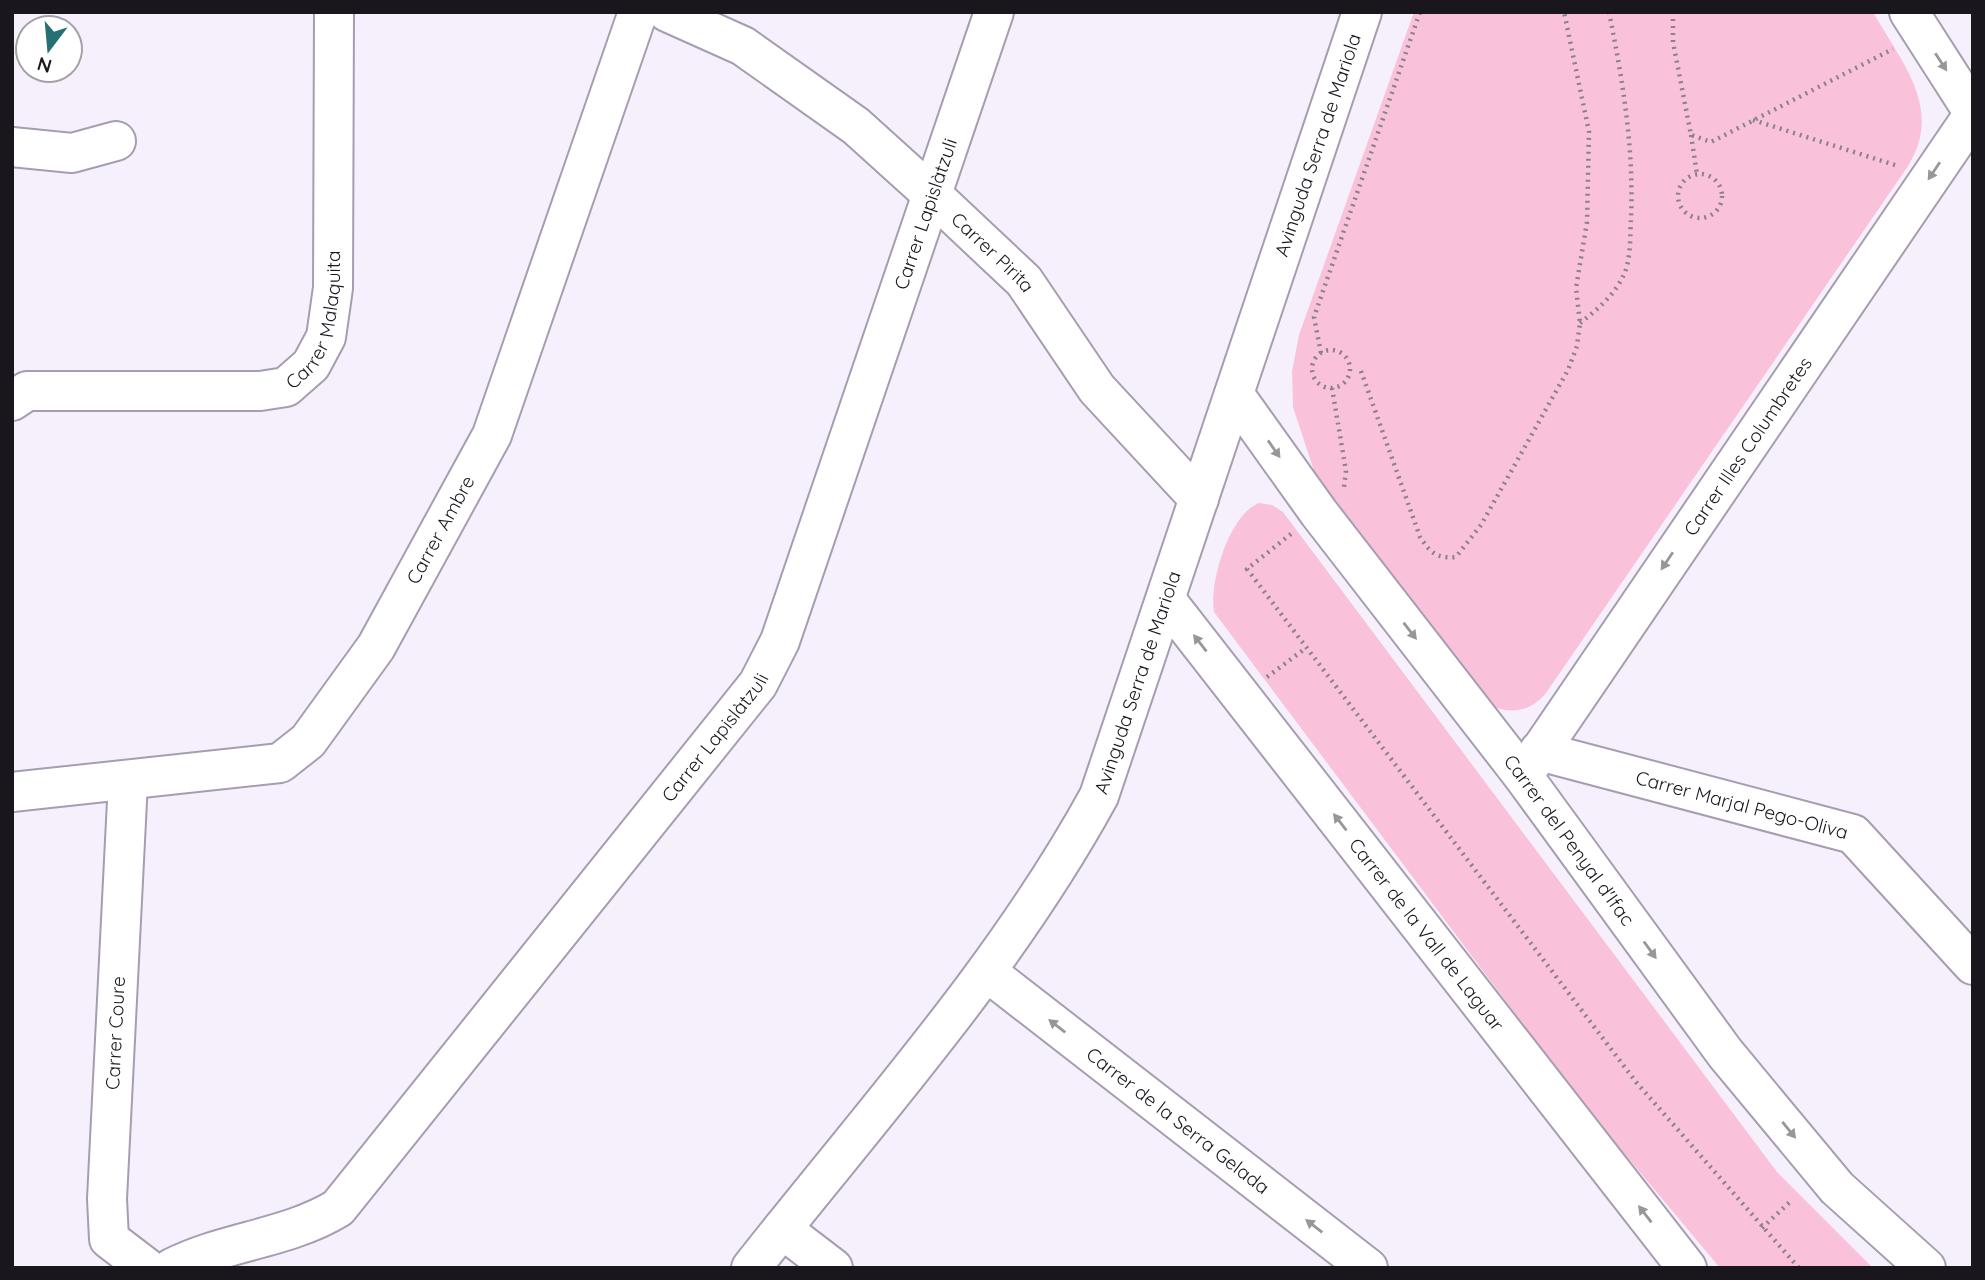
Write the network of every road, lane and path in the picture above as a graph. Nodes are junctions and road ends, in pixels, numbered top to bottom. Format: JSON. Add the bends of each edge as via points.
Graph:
{"nodes":[{"id":1,"x":334,"y":12,"type":"edge"},
{"id":2,"x":638,"y":12,"type":"edge"},
{"id":3,"x":667,"y":12,"type":"edge"},
{"id":4,"x":994,"y":12,"type":"edge"},
{"id":5,"x":1362,"y":12,"type":"edge"},
{"id":6,"x":1420,"y":12,"type":"edge"},
{"id":7,"x":1564,"y":12,"type":"edge"},
{"id":8,"x":1609,"y":12,"type":"edge"},
{"id":9,"x":1673,"y":12,"type":"edge"},
{"id":10,"x":1909,"y":12,"type":"edge"},
{"id":11,"x":1894,"y":48,"type":"dead end"},
{"id":12,"x":1973,"y":114,"type":"edge"},
{"id":13,"x":1752,"y":120,"type":"junction"},
{"id":14,"x":1692,"y":135,"type":"junction"},
{"id":15,"x":117,"y":141,"type":"dead end"},
{"id":16,"x":12,"y":147,"type":"edge"},
{"id":17,"x":1906,"y":169,"type":"dead end"},
{"id":18,"x":1697,"y":174,"type":"junction"},
{"id":19,"x":931,"y":194,"type":"junction"},
{"id":20,"x":1580,"y":323,"type":"junction"},
{"id":21,"x":1321,"y":353,"type":"junction"},
{"id":22,"x":1361,"y":371,"type":"dead end"},
{"id":23,"x":1332,"y":388,"type":"junction"},
{"id":24,"x":1234,"y":394,"type":"junction"},
{"id":25,"x":12,"y":401,"type":"edge"},
{"id":26,"x":1199,"y":499,"type":"junction"},
{"id":27,"x":1319,"y":513,"type":"junction"},
{"id":28,"x":1166,"y":600,"type":"junction"},
{"id":29,"x":1306,"y":648,"type":"junction"},
{"id":30,"x":1264,"y":680,"type":"dead end"},
{"id":31,"x":1531,"y":763,"type":"junction"},
{"id":32,"x":128,"y":781,"type":"junction"},
{"id":33,"x":12,"y":792,"type":"edge"},
{"id":34,"x":1973,"y":965,"type":"edge"},
{"id":35,"x":987,"y":972,"type":"junction"},
{"id":36,"x":1792,"y":1200,"type":"dead end"},
{"id":37,"x":1762,"y":1228,"type":"junction"},
{"id":38,"x":782,"y":1229,"type":"junction"},
{"id":39,"x":146,"y":1268,"type":"edge"},
{"id":40,"x":172,"y":1268,"type":"edge"},
{"id":41,"x":751,"y":1268,"type":"edge"},
{"id":42,"x":833,"y":1268,"type":"edge"},
{"id":43,"x":1368,"y":1268,"type":"edge"},
{"id":44,"x":1687,"y":1268,"type":"edge"},
{"id":45,"x":1799,"y":1268,"type":"edge"},
{"id":46,"x":1926,"y":1268,"type":"edge"}],
"edges":[{"from":1,"to":25,"type":"street","name":"Carrer Malaquita","via":[[333,288],[326,337],[311,365],[286,387],[260,391],[27,391]]},
{"from":2,"to":32,"type":"street","name":"Carrer Ambre","via":[[492,435],[376,648],[308,741],[280,763]]},
{"from":3,"to":19,"type":"street","name":"Carrer Pirita","via":[[743,46],[856,127]]},
{"from":4,"to":19,"type":"street","name":"Carrer Lapislàtzuli"},
{"from":5,"to":24,"type":"street","name":"Avinguda Serra de Mariola"},
{"from":6,"to":21,"type":"path","via":[[1314,317]]},
{"from":7,"to":20,"type":"path","via":[[1589,132],[1587,222],[1576,288]]},
{"from":8,"to":20,"type":"path","via":[[1629,120],[1631,230],[1621,280]]},
{"from":9,"to":14,"type":"path","via":[[1673,42]]},
{"from":10,"to":12,"type":"street","one_way":true},
{"from":11,"to":13,"type":"path"},
{"from":12,"to":31,"type":"street","name":"Carrer Illes Columbretes","one_way":true},
{"from":13,"to":14,"type":"path","via":[[1711,142]]},
{"from":13,"to":17,"type":"path"},
{"from":14,"to":18,"type":"path"},
{"from":15,"to":16,"type":"street","via":[[72,153]]},
{"from":18,"to":18,"type":"path","via":[[1711,176],[1722,193],[1719,208],[1707,217],[1685,212],[1678,199],[1680,185]]},
{"from":19,"to":26,"type":"street","name":"Carrer Pirita","via":[[1024,281],[1097,389]]},
{"from":19,"to":40,"type":"street","name":"Carrer Lapislàtzuli","via":[[780,641],[758,684],[338,1208],[312,1223]]},
{"from":20,"to":22,"type":"path","via":[[1568,370],[1481,525],[1456,557],[1431,553],[1420,537]]},
{"from":21,"to":23,"type":"path","via":[[1313,362],[1312,374],[1320,385]]},
{"from":21,"to":23,"type":"path","via":[[1339,352],[1350,366],[1348,378]]},
{"from":23,"to":27,"type":"path","via":[[1345,484],[1337,500]]},
{"from":24,"to":26,"type":"street","name":"Avinguda Serra de Mariola"},
{"from":24,"to":27,"type":"street","name":"Carrer del Penyal d'Ifac","one_way":true},
{"from":26,"to":28,"type":"street","name":"Avinguda Serra de Mariola"},
{"from":27,"to":29,"type":"path","via":[[1247,569]]},
{"from":27,"to":31,"type":"street","name":"Carrer del Penyal d'Ifac","one_way":true},
{"from":28,"to":35,"type":"street","name":"Avinguda Serra de Mariola","via":[[1099,796],[1063,863]]},
{"from":44,"to":28,"type":"street","name":"Carrer de la Vall de Laguar","one_way":true},
{"from":29,"to":30,"type":"path"},
{"from":29,"to":37,"type":"path","via":[[1628,1072]]},
{"from":31,"to":34,"type":"street","name":"Carrer Marjal Pego-Oliva","via":[[1853,834]]},
{"from":31,"to":46,"type":"street","name":"Carrer del Penyal d'Ifac","one_way":true,"via":[[1725,1053],[1837,1188]]},
{"from":32,"to":33,"type":"street","name":"Carrer Ambre"},
{"from":32,"to":39,"type":"street","name":"Carrer Coure","via":[[107,1199],[109,1239]]},
{"from":35,"to":38,"type":"street","name":"Avinguda Serra de Mariola"},
{"from":43,"to":35,"type":"street","name":"Carrer de la Serra Gelada","one_way":true},
{"from":36,"to":37,"type":"path"},
{"from":37,"to":45,"type":"path"},
{"from":38,"to":41,"type":"street","name":"Avinguda Serra de Mariola"},
{"from":38,"to":42,"type":"street"}]}
